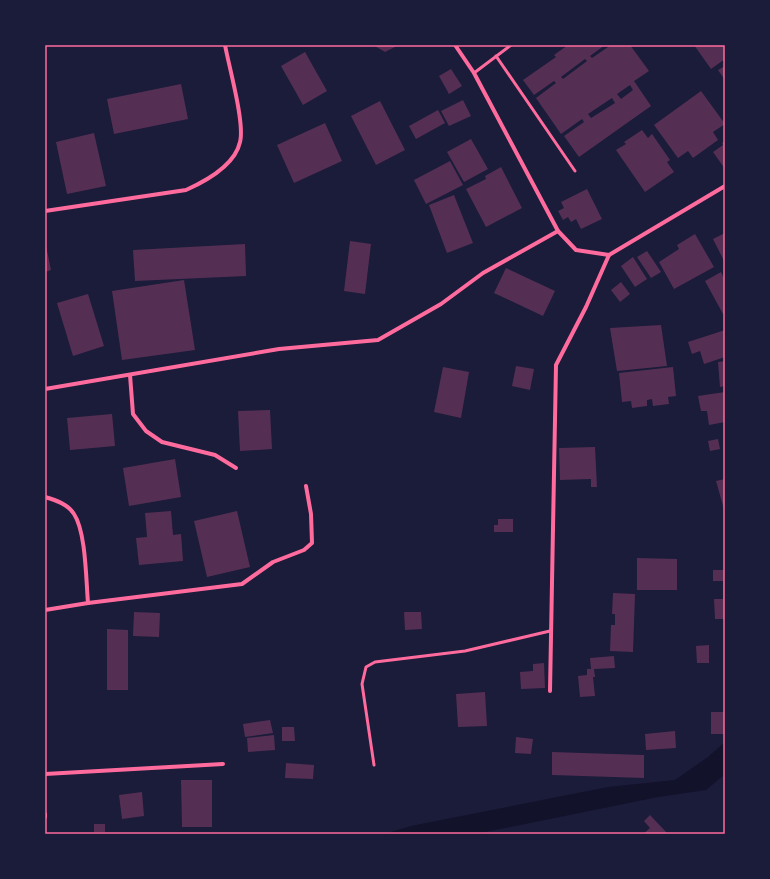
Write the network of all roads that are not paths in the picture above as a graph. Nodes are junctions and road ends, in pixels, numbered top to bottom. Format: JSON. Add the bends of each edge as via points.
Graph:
{"nodes":[{"id":1,"x":225,"y":45,"type":"edge"},
{"id":2,"x":455,"y":45,"type":"edge"},
{"id":3,"x":511,"y":45,"type":"edge"},
{"id":4,"x":496,"y":56,"type":"junction"},
{"id":5,"x":474,"y":73,"type":"junction"},
{"id":6,"x":575,"y":170,"type":"dead end"},
{"id":7,"x":725,"y":186,"type":"edge"},
{"id":8,"x":45,"y":211,"type":"edge"},
{"id":9,"x":558,"y":231,"type":"junction"},
{"id":10,"x":609,"y":255,"type":"junction"},
{"id":11,"x":130,"y":375,"type":"junction"},
{"id":12,"x":45,"y":389,"type":"edge"},
{"id":13,"x":236,"y":468,"type":"dead end"},
{"id":14,"x":306,"y":486,"type":"dead end"},
{"id":15,"x":45,"y":497,"type":"edge"},
{"id":16,"x":88,"y":603,"type":"junction"},
{"id":17,"x":45,"y":610,"type":"edge"},
{"id":18,"x":550,"y":630,"type":"junction"},
{"id":19,"x":550,"y":691,"type":"dead end"},
{"id":20,"x":223,"y":764,"type":"dead end"},
{"id":21,"x":374,"y":764,"type":"dead end"},
{"id":22,"x":45,"y":774,"type":"edge"}],
"edges":[{"from":1,"to":8,"type":"street","via":[[242,128],[240,143],[231,160],[206,181],[186,190]]},
{"from":2,"to":5,"type":"street"},
{"from":3,"to":4,"type":"lane"},
{"from":4,"to":5,"type":"lane"},
{"from":4,"to":6,"type":"lane"},
{"from":5,"to":9,"type":"street"},
{"from":7,"to":10,"type":"street"},
{"from":9,"to":10,"type":"street","via":[[576,250]]},
{"from":9,"to":11,"type":"street","via":[[483,273],[441,304],[378,340],[279,349]]},
{"from":10,"to":18,"type":"street","via":[[556,365]]},
{"from":11,"to":12,"type":"street"},
{"from":11,"to":13,"type":"street","via":[[133,414],[146,431],[162,442],[215,455]]},
{"from":14,"to":16,"type":"street","via":[[311,514],[312,543],[304,550],[273,562],[242,584]]},
{"from":15,"to":16,"type":"street","via":[[61,502],[74,513],[81,531]]},
{"from":16,"to":17,"type":"street"},
{"from":18,"to":19,"type":"street"},
{"from":18,"to":21,"type":"lane","via":[[465,651],[375,662],[366,667],[362,684]]},
{"from":20,"to":22,"type":"street"}]}
